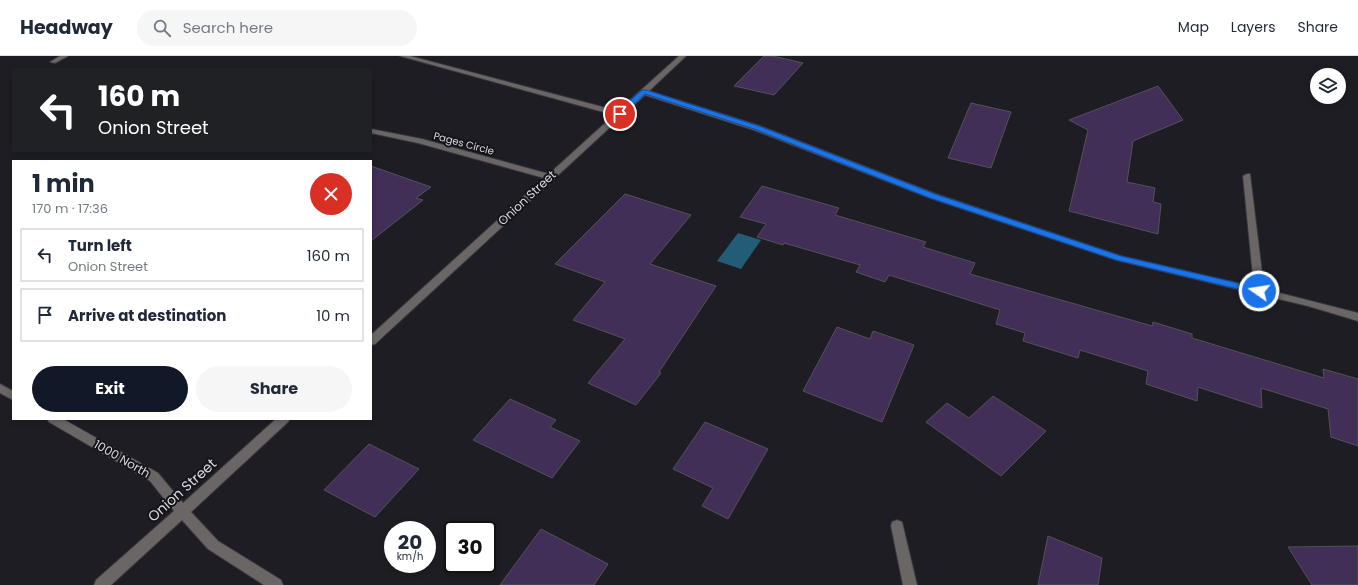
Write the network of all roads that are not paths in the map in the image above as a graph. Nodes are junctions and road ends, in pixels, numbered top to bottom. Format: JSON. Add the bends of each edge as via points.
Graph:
{"nodes":[{"id":1,"x":65,"y":56,"type":"edge"},
{"id":2,"x":403,"y":56,"type":"edge"},
{"id":3,"x":683,"y":56,"type":"edge"},
{"id":4,"x":53,"y":62,"type":"dead end"},
{"id":5,"x":644,"y":92,"type":"junction"},
{"id":6,"x":620,"y":114,"type":"junction"},
{"id":7,"x":372,"y":131,"type":"edge"},
{"id":8,"x":1247,"y":176,"type":"dead end"},
{"id":9,"x":550,"y":177,"type":"junction"},
{"id":10,"x":1259,"y":291,"type":"junction"},
{"id":11,"x":1358,"y":317,"type":"edge"},
{"id":12,"x":372,"y":340,"type":"edge"},
{"id":13,"x":0,"y":388,"type":"edge"},
{"id":14,"x":12,"y":395,"type":"edge"},
{"id":15,"x":55,"y":420,"type":"edge"},
{"id":16,"x":283,"y":420,"type":"edge"},
{"id":17,"x":182,"y":511,"type":"junction"},
{"id":18,"x":897,"y":526,"type":"dead end"},
{"id":19,"x":101,"y":585,"type":"edge"},
{"id":20,"x":276,"y":585,"type":"edge"},
{"id":21,"x":910,"y":585,"type":"edge"}],
"edges":[{"from":1,"to":4,"type":"street"},
{"from":2,"to":6,"type":"street"},
{"from":3,"to":5,"type":"street","name":"Onion Street"},
{"from":5,"to":6,"type":"street","name":"Onion Street"},
{"from":5,"to":10,"type":"street","via":[[757,128],[933,196],[1119,258]]},
{"from":6,"to":9,"type":"street","name":"Onion Street"},
{"from":7,"to":9,"type":"street","name":"Pages Circle","via":[[419,141]]},
{"from":8,"to":10,"type":"street"},
{"from":9,"to":12,"type":"street","name":"Onion Street"},
{"from":10,"to":11,"type":"street"},
{"from":13,"to":14,"type":"street"},
{"from":15,"to":17,"type":"street","name":"1000 North","via":[[154,477]]},
{"from":16,"to":17,"type":"street","name":"Onion Street"},
{"from":17,"to":19,"type":"street","name":"Onion Street"},
{"from":17,"to":20,"type":"street","name":"1000 North","via":[[213,545]]},
{"from":18,"to":21,"type":"street"}]}
